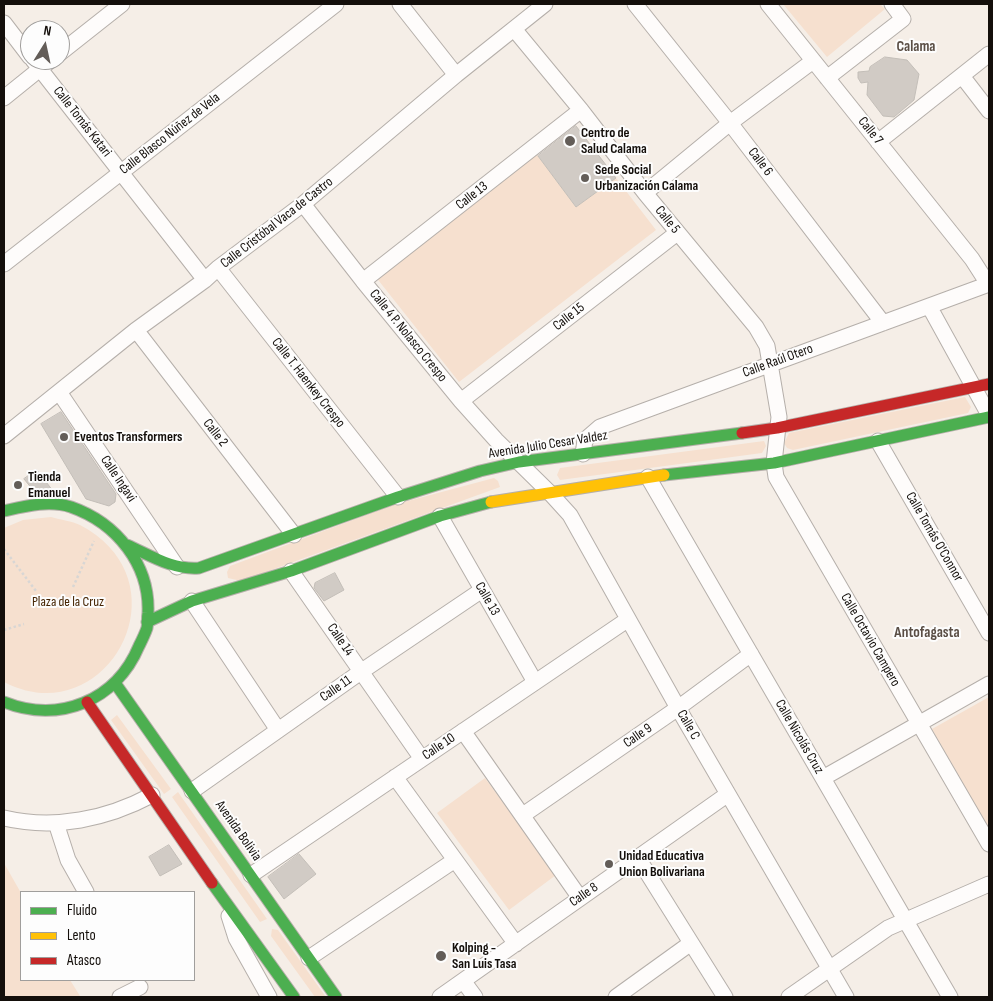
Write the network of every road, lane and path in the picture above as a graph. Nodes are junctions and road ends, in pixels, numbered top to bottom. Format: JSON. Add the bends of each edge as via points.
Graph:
{"nodes":[{"id":1,"x":122,"y":4,"type":"edge"},
{"id":2,"x":336,"y":4,"type":"edge"},
{"id":3,"x":400,"y":4,"type":"edge"},
{"id":4,"x":545,"y":4,"type":"edge"},
{"id":5,"x":635,"y":4,"type":"edge"},
{"id":6,"x":768,"y":4,"type":"edge"},
{"id":7,"x":892,"y":4,"type":"edge"},
{"id":8,"x":4,"y":24,"type":"edge"},
{"id":9,"x":514,"y":29,"type":"junction"},
{"id":10,"x":20,"y":44,"type":"edge"},
{"id":11,"x":70,"y":45,"type":"edge"},
{"id":12,"x":989,"y":54,"type":"edge"},
{"id":13,"x":813,"y":61,"type":"junction"},
{"id":14,"x":34,"y":70,"type":"edge"},
{"id":15,"x":46,"y":70,"type":"edge"},
{"id":16,"x":456,"y":75,"type":"junction"},
{"id":17,"x":962,"y":76,"type":"junction"},
{"id":18,"x":827,"y":78,"type":"junction"},
{"id":19,"x":4,"y":98,"type":"edge"},
{"id":20,"x":581,"y":110,"type":"junction"},
{"id":21,"x":989,"y":111,"type":"edge"},
{"id":22,"x":730,"y":123,"type":"junction"},
{"id":23,"x":878,"y":142,"type":"junction"},
{"id":24,"x":121,"y":172,"type":"junction"},
{"id":25,"x":645,"y":193,"type":"junction"},
{"id":26,"x":303,"y":204,"type":"junction"},
{"id":27,"x":677,"y":233,"type":"junction"},
{"id":28,"x":4,"y":264,"type":"edge"},
{"id":29,"x":218,"y":268,"type":"junction"},
{"id":30,"x":205,"y":280,"type":"junction"},
{"id":31,"x":363,"y":282,"type":"junction"},
{"id":32,"x":989,"y":284,"type":"edge"},
{"id":33,"x":929,"y":306,"type":"junction"},
{"id":34,"x":882,"y":323,"type":"junction"},
{"id":35,"x":136,"y":330,"type":"junction"},
{"id":36,"x":771,"y":364,"type":"junction"},
{"id":37,"x":982,"y":386,"type":"edge"},
{"id":38,"x":59,"y":392,"type":"junction"},
{"id":39,"x":461,"y":401,"type":"junction"},
{"id":40,"x":989,"y":416,"type":"edge"},
{"id":41,"x":777,"y":428,"type":"junction"},
{"id":42,"x":4,"y":436,"type":"edge"},
{"id":43,"x":878,"y":441,"type":"junction"},
{"id":44,"x":583,"y":454,"type":"junction"},
{"id":45,"x":519,"y":462,"type":"junction"},
{"id":46,"x":774,"y":463,"type":"junction"},
{"id":47,"x":648,"y":477,"type":"junction"},
{"id":48,"x":550,"y":493,"type":"junction"},
{"id":49,"x":398,"y":497,"type":"junction"},
{"id":50,"x":4,"y":511,"type":"edge"},
{"id":51,"x":440,"y":516,"type":"junction"},
{"id":52,"x":294,"y":535,"type":"junction"},
{"id":53,"x":94,"y":541,"type":"dead end"},
{"id":54,"x":127,"y":545,"type":"junction"},
{"id":55,"x":4,"y":549,"type":"edge"},
{"id":56,"x":177,"y":567,"type":"junction"},
{"id":57,"x":291,"y":571,"type":"junction"},
{"id":58,"x":73,"y":587,"type":"dead end"},
{"id":59,"x":482,"y":590,"type":"junction"},
{"id":60,"x":36,"y":591,"type":"dead end"},
{"id":61,"x":192,"y":601,"type":"junction"},
{"id":62,"x":627,"y":620,"type":"junction"},
{"id":63,"x":147,"y":622,"type":"junction"},
{"id":64,"x":24,"y":624,"type":"dead end"},
{"id":65,"x":4,"y":630,"type":"edge"},
{"id":66,"x":989,"y":633,"type":"edge"},
{"id":67,"x":751,"y":654,"type":"junction"},
{"id":68,"x":362,"y":671,"type":"junction"},
{"id":69,"x":535,"y":682,"type":"junction"},
{"id":70,"x":115,"y":683,"type":"junction"},
{"id":71,"x":989,"y":684,"type":"edge"},
{"id":72,"x":4,"y":702,"type":"edge"},
{"id":73,"x":87,"y":702,"type":"junction"},
{"id":74,"x":678,"y":708,"type":"junction"},
{"id":75,"x":919,"y":725,"type":"junction"},
{"id":76,"x":278,"y":730,"type":"junction"},
{"id":77,"x":463,"y":731,"type":"junction"},
{"id":78,"x":422,"y":759,"type":"junction"},
{"id":79,"x":395,"y":777,"type":"junction"},
{"id":80,"x":823,"y":778,"type":"junction"},
{"id":81,"x":192,"y":791,"type":"junction"},
{"id":82,"x":728,"y":794,"type":"junction"},
{"id":83,"x":152,"y":795,"type":"junction"},
{"id":84,"x":523,"y":815,"type":"junction"},
{"id":85,"x":4,"y":818,"type":"edge"},
{"id":86,"x":56,"y":823,"type":"junction"},
{"id":87,"x":989,"y":844,"type":"edge"},
{"id":88,"x":638,"y":858,"type":"junction"},
{"id":89,"x":455,"y":860,"type":"junction"},
{"id":90,"x":251,"y":875,"type":"junction"},
{"id":91,"x":989,"y":884,"type":"edge"},
{"id":92,"x":85,"y":891,"type":"edge"},
{"id":93,"x":580,"y":898,"type":"junction"},
{"id":94,"x":230,"y":909,"type":"junction"},
{"id":95,"x":906,"y":921,"type":"junction"},
{"id":96,"x":691,"y":943,"type":"junction"},
{"id":97,"x":516,"y":944,"type":"junction"},
{"id":98,"x":309,"y":958,"type":"junction"},
{"id":99,"x":828,"y":969,"type":"junction"},
{"id":100,"x":464,"y":982,"type":"junction"},
{"id":101,"x":140,"y":988,"type":"edge"},
{"id":102,"x":120,"y":997,"type":"edge"},
{"id":103,"x":269,"y":997,"type":"edge"},
{"id":104,"x":294,"y":997,"type":"edge"},
{"id":105,"x":336,"y":997,"type":"edge"},
{"id":106,"x":440,"y":997,"type":"edge"},
{"id":107,"x":475,"y":997,"type":"edge"},
{"id":108,"x":616,"y":997,"type":"edge"},
{"id":109,"x":725,"y":997,"type":"edge"},
{"id":110,"x":789,"y":997,"type":"edge"},
{"id":111,"x":846,"y":997,"type":"edge"},
{"id":112,"x":950,"y":997,"type":"edge"}],
"edges":[{"from":1,"to":11,"type":"street"},
{"from":2,"to":24,"type":"street","name":"Calle Blasco Núñez de Vela"},
{"from":3,"to":16,"type":"street"},
{"from":4,"to":9,"type":"street","name":"Calle Cristóbal Vaca de Castro"},
{"from":5,"to":22,"type":"street","name":"Calle 6"},
{"from":6,"to":13,"type":"street","name":"Calle 7"},
{"from":7,"to":18,"type":"street","via":[[903,19]]},
{"from":8,"to":10,"type":"street"},
{"from":9,"to":16,"type":"street","name":"Calle Cristóbal Vaca de Castro"},
{"from":9,"to":20,"type":"street","name":"Calle 5"},
{"from":12,"to":17,"type":"street"},
{"from":13,"to":18,"type":"street","name":"Calle 7"},
{"from":13,"to":22,"type":"street"},
{"from":14,"to":19,"type":"street"},
{"from":15,"to":24,"type":"street","name":"Calle Tomás Katari"},
{"from":16,"to":26,"type":"street","name":"Calle Cristóbal Vaca de Castro"},
{"from":17,"to":21,"type":"street"},
{"from":17,"to":23,"type":"street"},
{"from":18,"to":23,"type":"street","name":"Calle 7"},
{"from":20,"to":25,"type":"street","name":"Calle 5"},
{"from":20,"to":31,"type":"street","name":"Calle 13"},
{"from":22,"to":25,"type":"street"},
{"from":22,"to":34,"type":"street","name":"Calle 6"},
{"from":23,"to":32,"type":"street","name":"Calle 7"},
{"from":24,"to":28,"type":"street","name":"Calle Blasco Núñez de Vela"},
{"from":24,"to":30,"type":"street","name":"Calle Tomás Katari"},
{"from":25,"to":27,"type":"street","name":"Calle 5"},
{"from":26,"to":29,"type":"street","name":"Calle Cristóbal Vaca de Castro"},
{"from":26,"to":31,"type":"street","name":"Calle 4 P. Nolasco Crespo"},
{"from":27,"to":36,"type":"street","name":"Calle 5","via":[[756,327],[767,346]]},
{"from":27,"to":39,"type":"street","name":"Calle 15"},
{"from":29,"to":30,"type":"street","name":"Calle Cristóbal Vaca de Castro"},
{"from":29,"to":49,"type":"street","name":"Calle T. Haenkey Crespo"},
{"from":30,"to":35,"type":"street","name":"Calle Cristóbal Vaca de Castro"},
{"from":31,"to":39,"type":"street","name":"Calle 4 P. Nolasco Crespo"},
{"from":32,"to":33,"type":"street","name":"Calle Raúl Otero"},
{"from":33,"to":34,"type":"street","name":"Calle Raúl Otero"},
{"from":33,"to":37,"type":"street"},
{"from":34,"to":36,"type":"street","name":"Calle Raúl Otero"},
{"from":35,"to":38,"type":"street","name":"Calle Cristóbal Vaca de Castro"},
{"from":35,"to":52,"type":"street","name":"Calle 2"},
{"from":36,"to":41,"type":"street","name":"Calle 5"},
{"from":36,"to":44,"type":"street","name":"Calle Raúl Otero","via":[[600,427],[584,440]]},
{"from":37,"to":40,"type":"street"},
{"from":37,"to":41,"type":"main road","name":"Avenida Julio Cesar Valdez"},
{"from":38,"to":42,"type":"street","name":"Calle Cristóbal Vaca de Castro"},
{"from":38,"to":56,"type":"street","name":"Calle Ingavi"},
{"from":39,"to":45,"type":"street","name":"Calle 4 P. Nolasco Crespo"},
{"from":40,"to":43,"type":"main road"},
{"from":41,"to":44,"type":"main road","name":"Avenida Julio Cesar Valdez"},
{"from":41,"to":46,"type":"street","name":"Calle Octavio Campero"},
{"from":43,"to":46,"type":"main road"},
{"from":43,"to":66,"type":"street","name":"Calle Tomás O'Connor"},
{"from":44,"to":45,"type":"main road","name":"Avenida Julio Cesar Valdez"},
{"from":45,"to":48,"type":"street","name":"Calle C"},
{"from":45,"to":49,"type":"main road","name":"Avenida Julio Cesar Valdez"},
{"from":46,"to":47,"type":"main road"},
{"from":46,"to":75,"type":"street","name":"Calle Octavio Campero","via":[[776,477]]},
{"from":47,"to":48,"type":"main road"},
{"from":47,"to":67,"type":"street","name":"Calle Nicolás Cruz"},
{"from":48,"to":51,"type":"main road","via":[[500,500]]},
{"from":48,"to":62,"type":"street","name":"Calle C","via":[[570,515]]},
{"from":49,"to":52,"type":"main road","name":"Avenida Julio Cesar Valdez"},
{"from":50,"to":54,"type":"main road","via":[[43,503],[75,508],[104,522]]},
{"from":51,"to":57,"type":"main road"},
{"from":51,"to":59,"type":"street","name":"Calle 13"},
{"from":52,"to":56,"type":"main road","name":"Avenida Julio Cesar Valdez","via":[[199,568]]},
{"from":53,"to":58,"type":"path"},
{"from":54,"to":56,"type":"main road","name":"Avenida Julio Cesar Valdez"},
{"from":54,"to":63,"type":"main road","via":[[136,558],[147,589]]},
{"from":55,"to":60,"type":"path"},
{"from":57,"to":61,"type":"main road"},
{"from":57,"to":68,"type":"street","name":"Calle 14"},
{"from":59,"to":68,"type":"street","name":"Calle 11"},
{"from":59,"to":69,"type":"street","name":"Calle 13"},
{"from":61,"to":63,"type":"main road"},
{"from":61,"to":76,"type":"street"},
{"from":62,"to":69,"type":"street","name":"Calle 10"},
{"from":62,"to":74,"type":"street","name":"Calle C"},
{"from":63,"to":70,"type":"main road","via":[[136,655]]},
{"from":64,"to":65,"type":"path"},
{"from":67,"to":74,"type":"street","name":"Calle 9"},
{"from":67,"to":80,"type":"street","name":"Calle Nicolás Cruz"},
{"from":68,"to":76,"type":"street","name":"Calle 11"},
{"from":68,"to":78,"type":"street","name":"Calle 14"},
{"from":69,"to":77,"type":"street","name":"Calle 10"},
{"from":70,"to":73,"type":"main road"},
{"from":70,"to":81,"type":"main road","name":"Avenida Bolivia"},
{"from":71,"to":75,"type":"street"},
{"from":72,"to":73,"type":"main road","via":[[41,711]]},
{"from":73,"to":83,"type":"main road"},
{"from":74,"to":82,"type":"street","name":"Calle C"},
{"from":74,"to":84,"type":"street","name":"Calle 9"},
{"from":75,"to":80,"type":"street"},
{"from":75,"to":87,"type":"street","name":"Calle Octavio Campero"},
{"from":76,"to":81,"type":"street","name":"Calle 11"},
{"from":77,"to":78,"type":"street","name":"Calle 10"},
{"from":77,"to":84,"type":"street"},
{"from":78,"to":79,"type":"street","name":"Calle 10"},
{"from":79,"to":89,"type":"street"},
{"from":79,"to":90,"type":"street","name":"Calle 10"},
{"from":80,"to":95,"type":"street","name":"Calle Nicolás Cruz"},
{"from":81,"to":90,"type":"main road","name":"Avenida Bolivia"},
{"from":82,"to":88,"type":"street","name":"Calle 8"},
{"from":82,"to":99,"type":"street","name":"Calle C"},
{"from":83,"to":86,"type":"street","via":[[108,814]]},
{"from":83,"to":94,"type":"main road"},
{"from":84,"to":93,"type":"street"},
{"from":85,"to":86,"type":"street"},
{"from":86,"to":92,"type":"street","via":[[68,860]]},
{"from":88,"to":93,"type":"street","name":"Calle 8"},
{"from":88,"to":96,"type":"street"},
{"from":89,"to":97,"type":"street"},
{"from":89,"to":98,"type":"street"},
{"from":90,"to":98,"type":"main road","name":"Avenida Bolivia"},
{"from":91,"to":95,"type":"street"},
{"from":93,"to":97,"type":"street","name":"Calle 8"},
{"from":94,"to":103,"type":"street","via":[[230,923],[236,938]]},
{"from":94,"to":104,"type":"main road"},
{"from":95,"to":99,"type":"street","via":[[881,933]]},
{"from":95,"to":112,"type":"street","name":"Calle Nicolás Cruz"},
{"from":96,"to":108,"type":"street"},
{"from":96,"to":109,"type":"street"},
{"from":97,"to":100,"type":"street","name":"Calle 8"},
{"from":98,"to":105,"type":"main road","name":"Avenida Bolivia"},
{"from":99,"to":110,"type":"street"},
{"from":99,"to":111,"type":"street","name":"Calle C"},
{"from":100,"to":106,"type":"street","name":"Calle 8"},
{"from":100,"to":107,"type":"street"},
{"from":101,"to":102,"type":"street"}]}
